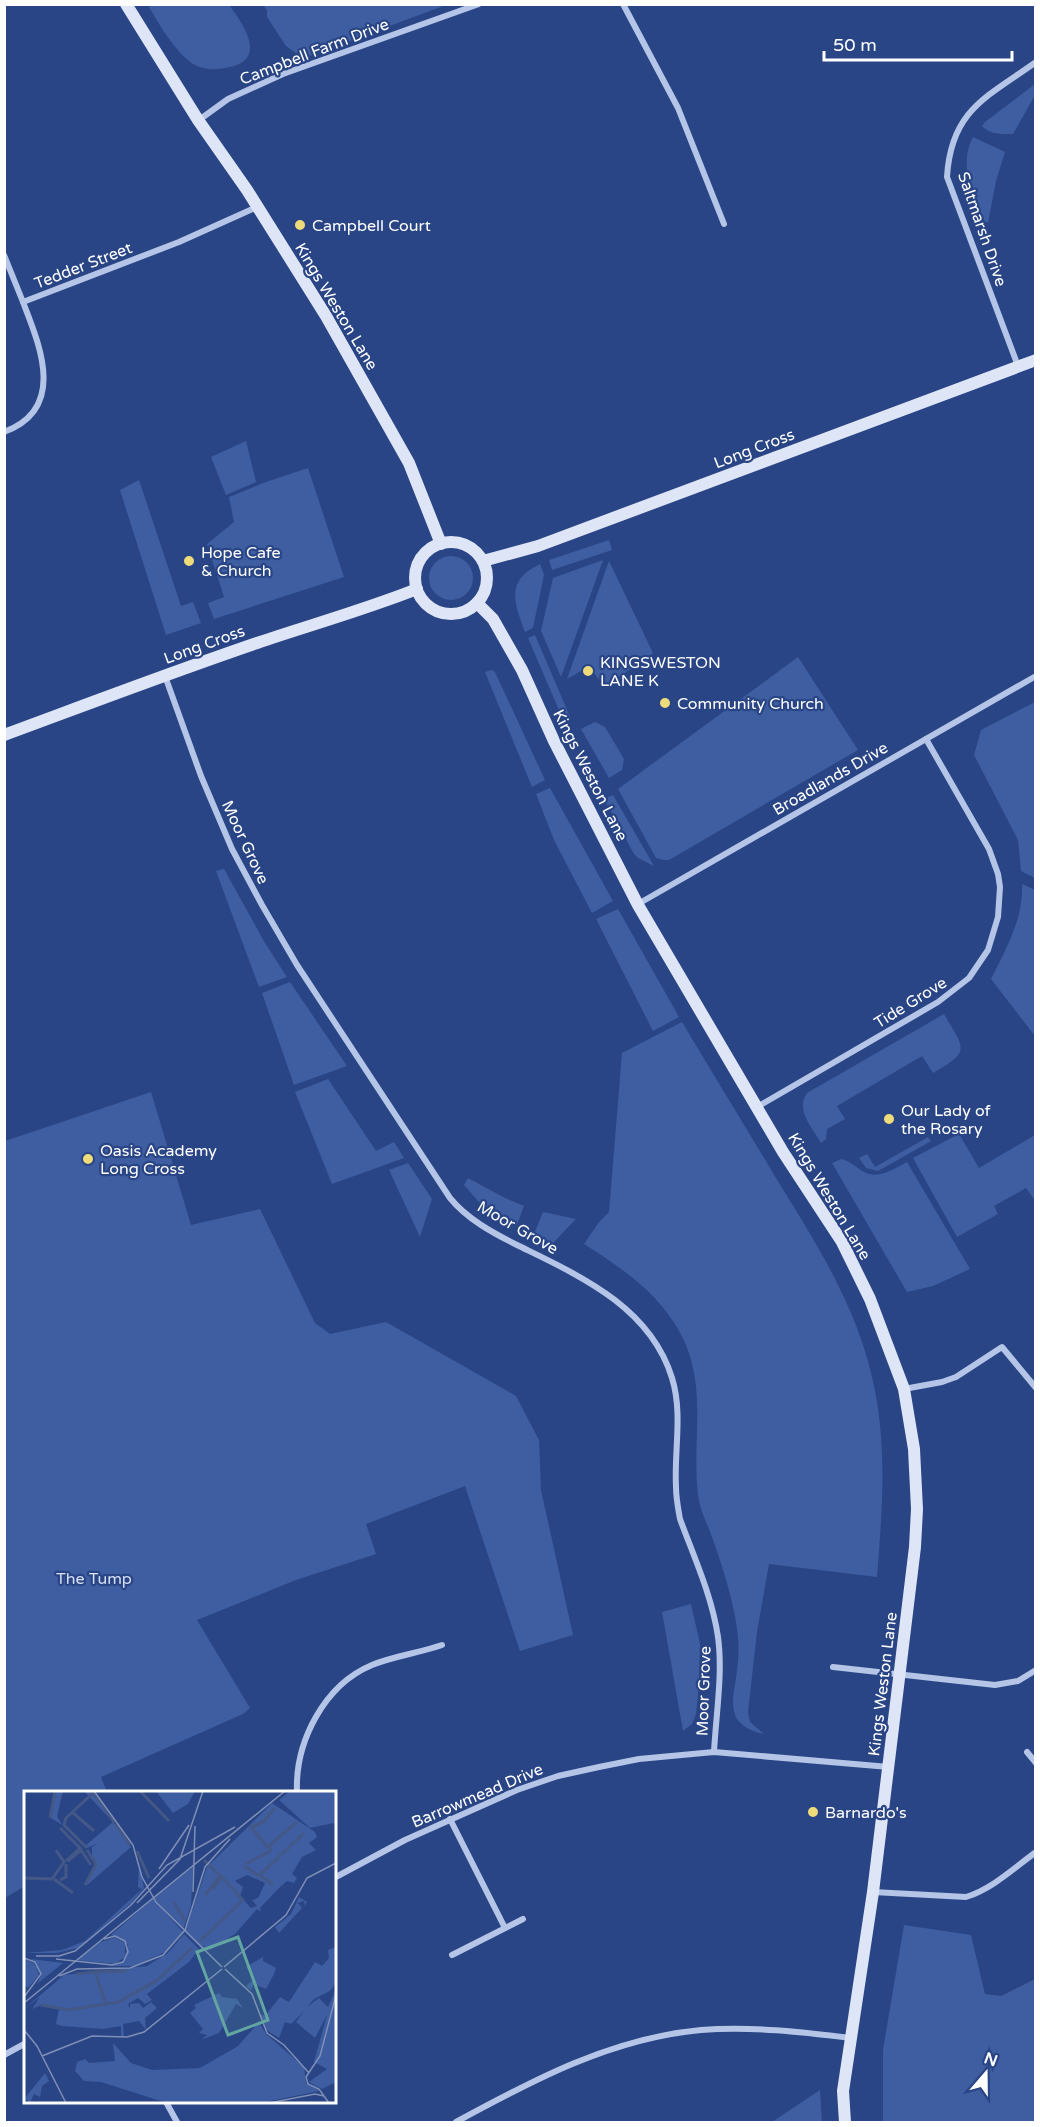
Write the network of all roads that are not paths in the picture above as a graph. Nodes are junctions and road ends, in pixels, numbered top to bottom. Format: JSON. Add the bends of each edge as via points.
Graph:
{"nodes":[{"id":1,"x":126,"y":4,"type":"edge"},
{"id":2,"x":479,"y":4,"type":"edge"},
{"id":3,"x":623,"y":4,"type":"edge"},
{"id":4,"x":1035,"y":62,"type":"edge"},
{"id":5,"x":198,"y":120,"type":"junction"},
{"id":6,"x":258,"y":207,"type":"junction"},
{"id":7,"x":724,"y":224,"type":"dead end"},
{"id":8,"x":4,"y":255,"type":"edge"},
{"id":9,"x":23,"y":302,"type":"junction"},
{"id":10,"x":1035,"y":360,"type":"edge"},
{"id":11,"x":1018,"y":366,"type":"junction"},
{"id":12,"x":4,"y":432,"type":"edge"},
{"id":13,"x":441,"y":544,"type":"junction"},
{"id":14,"x":483,"y":561,"type":"junction"},
{"id":15,"x":417,"y":589,"type":"junction"},
{"id":16,"x":477,"y":603,"type":"junction"},
{"id":17,"x":164,"y":676,"type":"junction"},
{"id":18,"x":1035,"y":676,"type":"edge"},
{"id":19,"x":4,"y":735,"type":"edge"},
{"id":20,"x":926,"y":739,"type":"junction"},
{"id":21,"x":638,"y":904,"type":"junction"},
{"id":22,"x":757,"y":1107,"type":"junction"},
{"id":23,"x":1035,"y":1388,"type":"edge"},
{"id":24,"x":904,"y":1389,"type":"junction"},
{"id":25,"x":442,"y":1645,"type":"dead end"},
{"id":26,"x":833,"y":1667,"type":"dead end"},
{"id":27,"x":1035,"y":1670,"type":"edge"},
{"id":28,"x":900,"y":1675,"type":"junction"},
{"id":29,"x":714,"y":1752,"type":"junction"},
{"id":30,"x":1027,"y":1752,"type":"dead end"},
{"id":31,"x":1035,"y":1763,"type":"edge"},
{"id":32,"x":889,"y":1767,"type":"junction"},
{"id":33,"x":297,"y":1791,"type":"edge"},
{"id":34,"x":450,"y":1819,"type":"junction"},
{"id":35,"x":1035,"y":1852,"type":"edge"},
{"id":36,"x":336,"y":1877,"type":"edge"},
{"id":37,"x":873,"y":1892,"type":"junction"},
{"id":38,"x":523,"y":1919,"type":"dead end"},
{"id":39,"x":505,"y":1928,"type":"junction"},
{"id":40,"x":452,"y":1955,"type":"dead end"},
{"id":41,"x":851,"y":2038,"type":"junction"},
{"id":42,"x":24,"y":2044,"type":"edge"},
{"id":43,"x":4,"y":2055,"type":"edge"},
{"id":44,"x":167,"y":2103,"type":"edge"},
{"id":45,"x":177,"y":2122,"type":"edge"},
{"id":46,"x":456,"y":2122,"type":"edge"},
{"id":47,"x":845,"y":2122,"type":"edge"}],
"edges":[{"from":1,"to":5,"type":"street","name":"Kings Weston Lane"},
{"from":2,"to":5,"type":"street","name":"Campbell Farm Drive","via":[[283,74],[228,99]]},
{"from":3,"to":7,"type":"street","via":[[678,108]]},
{"from":4,"to":11,"type":"street","name":"Saltmarsh Drive","via":[[977,104],[961,122],[948,156],[947,177]]},
{"from":5,"to":6,"type":"street","name":"Kings Weston Lane"},
{"from":6,"to":9,"type":"street","name":"Tedder Street"},
{"from":6,"to":13,"type":"street","name":"Kings Weston Lane","via":[[326,316],[409,464]]},
{"from":8,"to":9,"type":"street"},
{"from":9,"to":12,"type":"street","name":"Tedder Street","via":[[40,349],[44,382],[30,416]]},
{"from":10,"to":11,"type":"street","name":"Long Cross"},
{"from":11,"to":14,"type":"street","name":"Long Cross","via":[[559,539]]},
{"from":13,"to":14,"type":"street","via":[[465,545]]},
{"from":13,"to":15,"type":"street","via":[[422,556],[415,578]]},
{"from":14,"to":16,"type":"street","via":[[487,583]]},
{"from":15,"to":16,"type":"street","via":[[429,607],[448,615],[469,610]]},
{"from":15,"to":17,"type":"street","name":"Long Cross"},
{"from":16,"to":21,"type":"street","name":"Kings Weston Lane","via":[[493,619],[522,670]]},
{"from":17,"to":19,"type":"street","name":"Long Cross"},
{"from":17,"to":29,"type":"street","name":"Moor Grove","via":[[205,787],[262,905],[450,1198],[497,1235],[617,1300],[652,1337],[664,1356],[676,1396],[679,1511],[713,1611],[718,1638]]},
{"from":18,"to":20,"type":"street","name":"Broadlands Drive"},
{"from":20,"to":21,"type":"street","name":"Broadlands Drive"},
{"from":20,"to":22,"type":"street","name":"Tide Grove","via":[[989,849],[998,874],[998,917],[988,950],[969,978],[938,1002]]},
{"from":21,"to":22,"type":"street","name":"Kings Weston Lane"},
{"from":22,"to":24,"type":"street","name":"Kings Weston Lane","via":[[842,1242],[870,1299]]},
{"from":23,"to":24,"type":"street","via":[[1002,1347],[956,1377]]},
{"from":24,"to":28,"type":"street","name":"Kings Weston Lane","via":[[914,1449],[917,1509]]},
{"from":25,"to":33,"type":"street","via":[[370,1666],[334,1693],[309,1731]]},
{"from":26,"to":28,"type":"street"},
{"from":27,"to":28,"type":"street","via":[[1018,1681],[995,1685]]},
{"from":28,"to":32,"type":"street","name":"Kings Weston Lane"},
{"from":29,"to":32,"type":"street","name":"Barrowmead Drive"},
{"from":29,"to":34,"type":"street","name":"Barrowmead Drive","via":[[639,1759],[558,1776]]},
{"from":30,"to":31,"type":"street"},
{"from":32,"to":37,"type":"street","name":"Kings Weston Lane"},
{"from":34,"to":36,"type":"street","name":"Barrowmead Drive"},
{"from":34,"to":39,"type":"street"},
{"from":35,"to":37,"type":"street","via":[[991,1886],[966,1897]]},
{"from":37,"to":41,"type":"street","name":"Kings Weston Lane"},
{"from":38,"to":39,"type":"street"},
{"from":39,"to":40,"type":"street"},
{"from":41,"to":46,"type":"street","via":[[792,2031],[701,2030],[658,2038],[609,2049],[572,2063]]},
{"from":41,"to":47,"type":"street","name":"Kings Weston Lane","via":[[843,2091]]},
{"from":42,"to":43,"type":"street"},
{"from":44,"to":45,"type":"street"}]}
